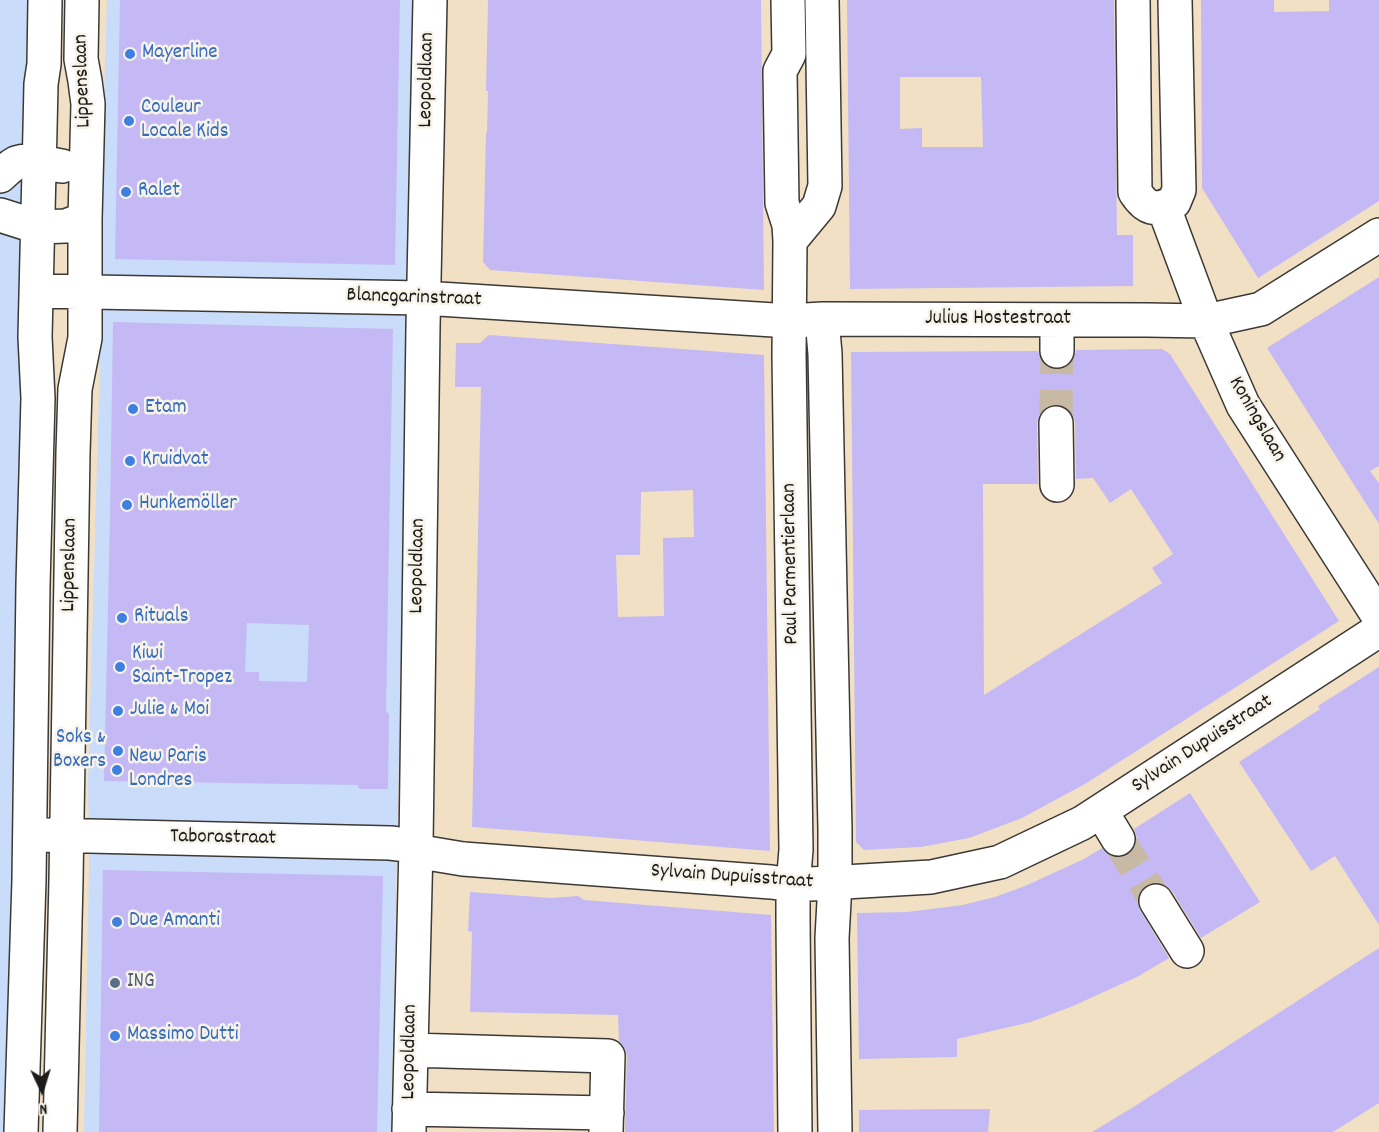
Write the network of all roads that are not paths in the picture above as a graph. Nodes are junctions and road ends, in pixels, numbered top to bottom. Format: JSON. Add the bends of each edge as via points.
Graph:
{"nodes":[{"id":1,"x":45,"y":0,"type":"edge"},
{"id":2,"x":82,"y":0,"type":"edge"},
{"id":3,"x":430,"y":0,"type":"edge"},
{"id":4,"x":788,"y":0,"type":"edge"},
{"id":5,"x":822,"y":0,"type":"edge"},
{"id":6,"x":1133,"y":0,"type":"edge"},
{"id":7,"x":1175,"y":0,"type":"edge"},
{"id":8,"x":39,"y":162,"type":"junction"},
{"id":9,"x":86,"y":174,"type":"junction"},
{"id":10,"x":0,"y":176,"type":"edge"},
{"id":11,"x":1164,"y":208,"type":"junction"},
{"id":12,"x":0,"y":215,"type":"edge"},
{"id":13,"x":85,"y":219,"type":"junction"},
{"id":14,"x":38,"y":227,"type":"junction"},
{"id":15,"x":1379,"y":236,"type":"edge"},
{"id":16,"x":790,"y":241,"type":"junction"},
{"id":17,"x":37,"y":291,"type":"junction"},
{"id":18,"x":86,"y":292,"type":"junction"},
{"id":19,"x":423,"y":298,"type":"junction"},
{"id":20,"x":822,"y":319,"type":"junction"},
{"id":21,"x":790,"y":321,"type":"junction"},
{"id":22,"x":1206,"y":321,"type":"junction"},
{"id":23,"x":1056,"y":423,"type":"tunnel mouth"},
{"id":24,"x":1057,"y":485,"type":"dead end"},
{"id":25,"x":1379,"y":616,"type":"edge"},
{"id":26,"x":1379,"y":630,"type":"edge"},
{"id":27,"x":1101,"y":811,"type":"junction"},
{"id":28,"x":30,"y":835,"type":"junction"},
{"id":29,"x":66,"y":836,"type":"junction"},
{"id":30,"x":1118,"y":839,"type":"tunnel mouth"},
{"id":31,"x":416,"y":848,"type":"junction"},
{"id":32,"x":835,"y":883,"type":"junction"},
{"id":33,"x":793,"y":885,"type":"junction"},
{"id":34,"x":1156,"y":901,"type":"tunnel mouth"},
{"id":35,"x":1187,"y":951,"type":"dead end"},
{"id":36,"x":411,"y":1050,"type":"junction"},
{"id":37,"x":409,"y":1121,"type":"edge"},
{"id":38,"x":607,"y":1123,"type":"edge"},
{"id":39,"x":21,"y":1132,"type":"edge"},
{"id":40,"x":60,"y":1132,"type":"edge"},
{"id":41,"x":795,"y":1132,"type":"edge"},
{"id":42,"x":835,"y":1132,"type":"edge"}],
"edges":[{"from":1,"to":8,"type":"street","name":"Lippenslaan"},
{"from":2,"to":9,"type":"street","name":"Lippenslaan","via":[[81,59],[88,104]]},
{"from":3,"to":19,"type":"street","name":"Leopoldlaan"},
{"from":4,"to":16,"type":"street","name":"Paul Parmentierlaan","via":[[789,54],[780,71],[782,203]]},
{"from":5,"to":16,"type":"street","via":[[825,186],[819,206]]},
{"from":6,"to":11,"type":"street","via":[[1135,192],[1148,207]]},
{"from":7,"to":11,"type":"street","via":[[1179,190],[1174,202]]},
{"from":8,"to":9,"type":"street"},
{"from":8,"to":10,"type":"street","via":[[15,164]]},
{"from":8,"to":14,"type":"street","name":"Lippenslaan"},
{"from":9,"to":13,"type":"street","name":"Lippenslaan"},
{"from":11,"to":22,"type":"street","name":"Koningslaan"},
{"from":12,"to":14,"type":"street"},
{"from":13,"to":14,"type":"street","via":[[66,226]]},
{"from":13,"to":18,"type":"street","name":"Lippenslaan"},
{"from":14,"to":17,"type":"street","name":"Lippenslaan"},
{"from":15,"to":22,"type":"street","name":"Julius Hostestraat","via":[[1261,309]]},
{"from":16,"to":21,"type":"street","name":"Paul Parmentierlaan"},
{"from":17,"to":18,"type":"street","name":"Blancgarinstraat"},
{"from":17,"to":28,"type":"street","name":"Lippenslaan"},
{"from":18,"to":19,"type":"street","name":"Blancgarinstraat"},
{"from":18,"to":29,"type":"street","name":"Lippenslaan","via":[[85,338],[74,411]]},
{"from":19,"to":21,"type":"street","name":"Blancgarinstraat"},
{"from":19,"to":31,"type":"street","name":"Leopoldlaan"},
{"from":20,"to":21,"type":"street","name":"Julius Hostestraat"},
{"from":20,"to":22,"type":"street","name":"Julius Hostestraat","via":[[1057,335]]},
{"from":20,"to":32,"type":"street","name":"Paul Parmentierlaan"},
{"from":21,"to":33,"type":"street","name":"Paul Parmentierlaan","via":[[796,850]]},
{"from":22,"to":25,"type":"street","name":"Koningslaan","via":[[1243,405]]},
{"from":23,"to":24,"type":"street"},
{"from":26,"to":27,"type":"street","name":"Sylvain Dupuisstraat"},
{"from":27,"to":30,"type":"street"},
{"from":27,"to":32,"type":"street","name":"Sylvain Dupuisstraat","via":[[1000,862],[931,877]]},
{"from":28,"to":29,"type":"street","name":"Taborastraat"},
{"from":28,"to":39,"type":"street","name":"Lippenslaan"},
{"from":29,"to":31,"type":"street","name":"Taborastraat","via":[[390,843]]},
{"from":29,"to":40,"type":"street","name":"Lippenslaan"},
{"from":31,"to":33,"type":"street","name":"Sylvain Dupuisstraat","via":[[462,859]]},
{"from":31,"to":36,"type":"street","name":"Leopoldlaan"},
{"from":32,"to":33,"type":"street","name":"Sylvain Dupuisstraat"},
{"from":32,"to":42,"type":"street","name":"Paul Parmentierlaan"},
{"from":33,"to":41,"type":"street","name":"Paul Parmentierlaan"},
{"from":34,"to":35,"type":"street"},
{"from":36,"to":37,"type":"street","name":"Leopoldlaan"},
{"from":36,"to":38,"type":"street","via":[[608,1056]]},
{"from":37,"to":38,"type":"street"}]}
